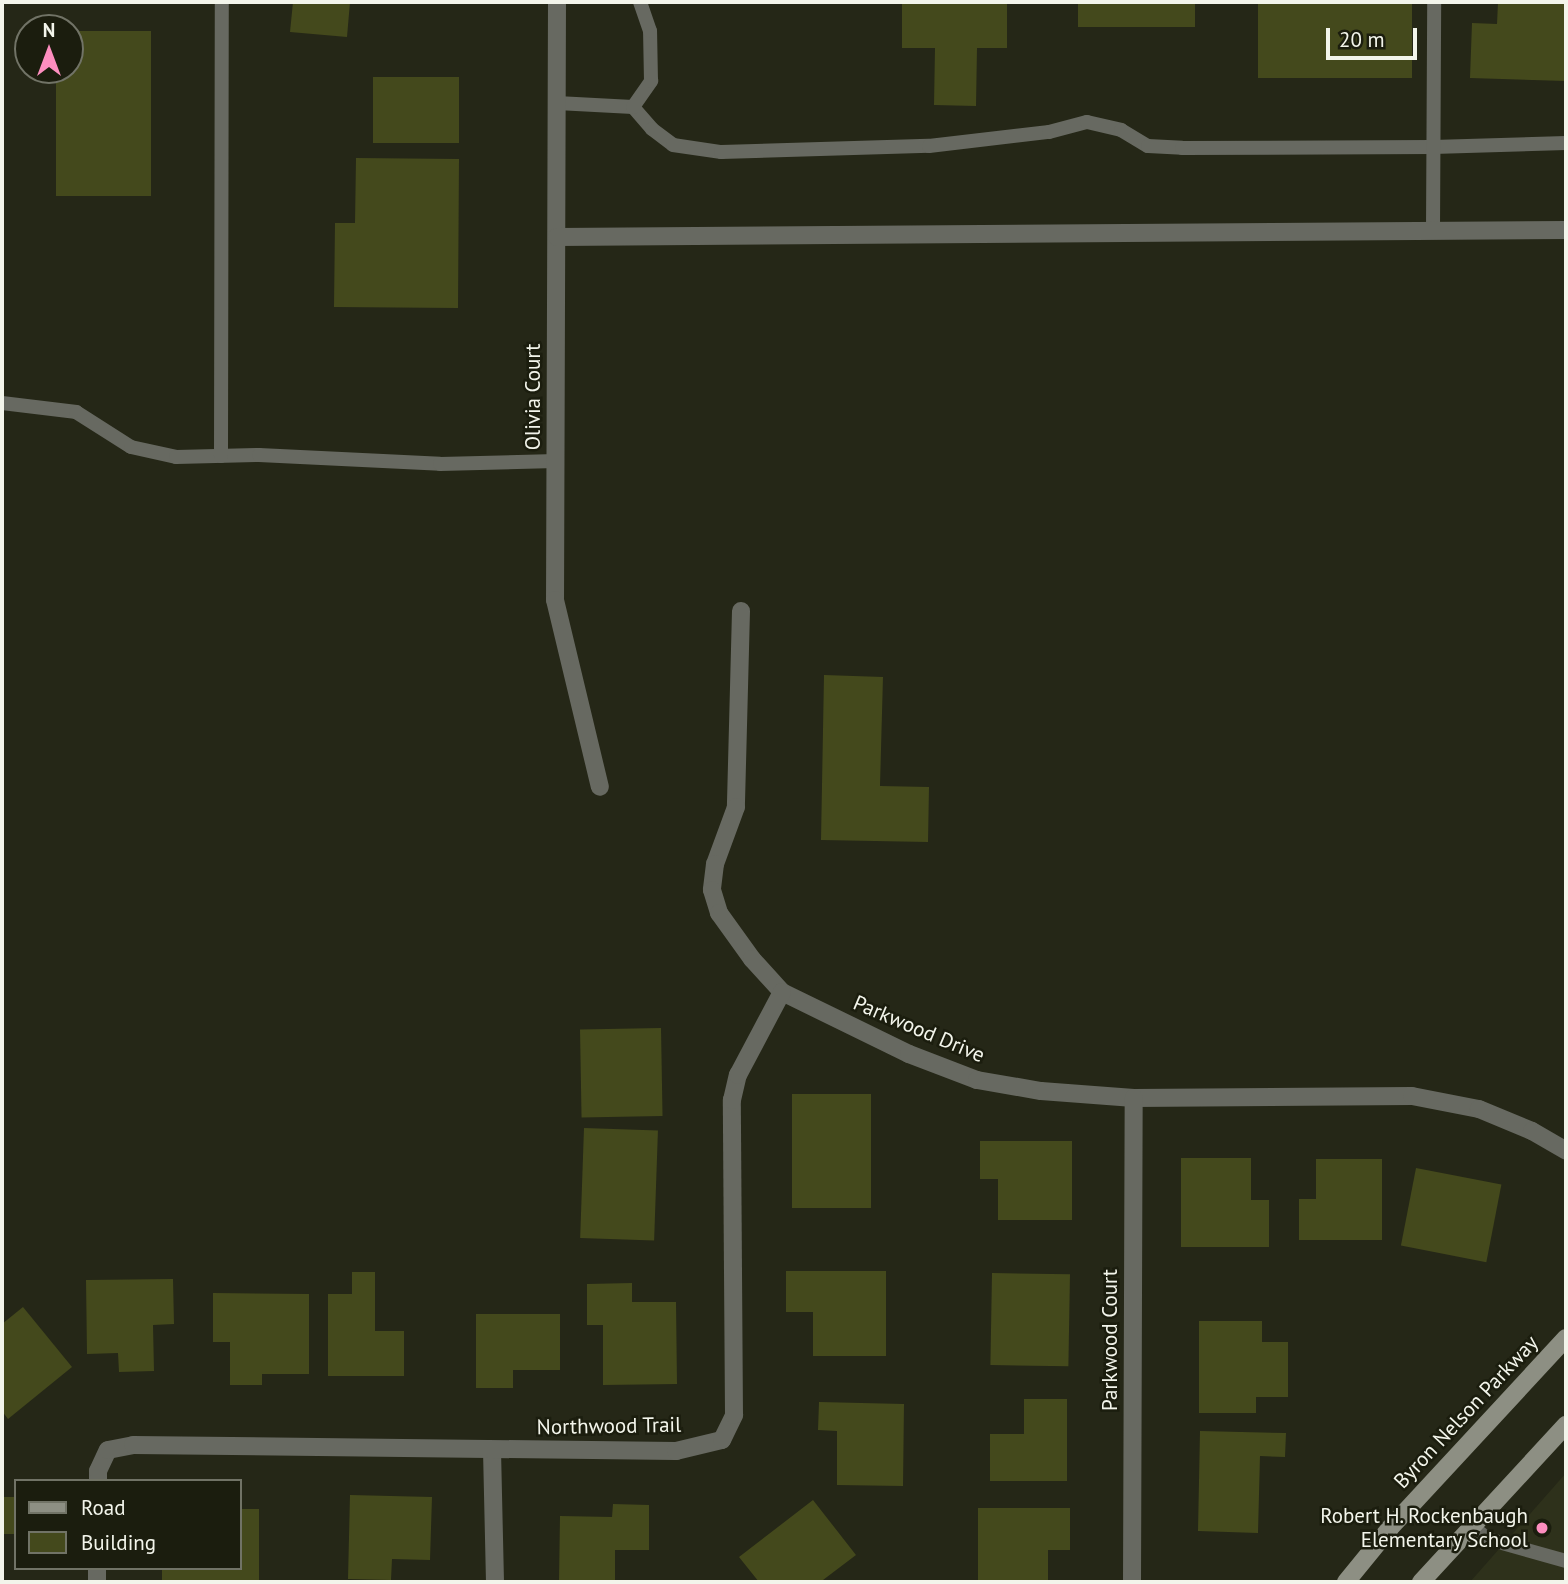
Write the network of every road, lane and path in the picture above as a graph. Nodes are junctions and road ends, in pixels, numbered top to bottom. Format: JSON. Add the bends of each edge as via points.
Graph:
{"nodes":[{"id":1,"x":222,"y":2,"type":"edge"},
{"id":2,"x":557,"y":2,"type":"edge"},
{"id":3,"x":640,"y":2,"type":"edge"},
{"id":4,"x":1434,"y":2,"type":"edge"},
{"id":5,"x":557,"y":103,"type":"junction"},
{"id":6,"x":633,"y":107,"type":"junction"},
{"id":7,"x":1566,"y":143,"type":"edge"},
{"id":8,"x":1433,"y":147,"type":"junction"},
{"id":9,"x":1433,"y":230,"type":"junction"},
{"id":10,"x":1566,"y":230,"type":"edge"},
{"id":11,"x":557,"y":237,"type":"junction"},
{"id":12,"x":2,"y":403,"type":"edge"},
{"id":13,"x":221,"y":456,"type":"junction"},
{"id":14,"x":556,"y":461,"type":"junction"},
{"id":15,"x":740,"y":611,"type":"dead end"},
{"id":16,"x":600,"y":788,"type":"dead end"},
{"id":17,"x":782,"y":992,"type":"junction"},
{"id":18,"x":1134,"y":1098,"type":"junction"},
{"id":19,"x":1566,"y":1151,"type":"edge"},
{"id":20,"x":1566,"y":1338,"type":"edge"},
{"id":21,"x":1566,"y":1426,"type":"edge"},
{"id":22,"x":492,"y":1450,"type":"junction"},
{"id":23,"x":98,"y":1479,"type":"edge"},
{"id":24,"x":1471,"y":1526,"type":"junction"},
{"id":25,"x":1566,"y":1561,"type":"edge"},
{"id":26,"x":495,"y":1582,"type":"edge"},
{"id":27,"x":1132,"y":1582,"type":"edge"},
{"id":28,"x":1346,"y":1582,"type":"edge"},
{"id":29,"x":1421,"y":1582,"type":"edge"}],
"edges":[{"from":1,"to":13,"type":"lane"},
{"from":2,"to":5,"type":"street","name":"Olivia Court"},
{"from":3,"to":6,"type":"lane","via":[[650,31],[651,81]]},
{"from":4,"to":8,"type":"lane"},
{"from":5,"to":6,"type":"lane"},
{"from":5,"to":11,"type":"street","name":"Olivia Court"},
{"from":6,"to":8,"type":"lane","via":[[673,145],[720,152],[929,146],[1049,132],[1087,122],[1121,130],[1148,146]]},
{"from":7,"to":8,"type":"lane"},
{"from":8,"to":9,"type":"lane"},
{"from":9,"to":10,"type":"street"},
{"from":9,"to":11,"type":"street"},
{"from":11,"to":14,"type":"street","name":"Olivia Court"},
{"from":12,"to":13,"type":"lane","via":[[76,412],[131,447],[176,457]]},
{"from":13,"to":14,"type":"lane","via":[[440,464]]},
{"from":14,"to":16,"type":"street","name":"Olivia Court","via":[[555,600]]},
{"from":15,"to":17,"type":"street","name":"Parkwood Drive","via":[[736,807],[715,864],[712,890],[719,913]]},
{"from":17,"to":18,"type":"street","name":"Parkwood Drive","via":[[909,1054],[977,1080],[1041,1091]]},
{"from":17,"to":22,"type":"street","name":"Northwood Trail","via":[[737,1075],[732,1100],[734,1415],[722,1440],[676,1451]]},
{"from":18,"to":19,"type":"street","name":"Parkwood Drive","via":[[1412,1096],[1479,1109]]},
{"from":18,"to":27,"type":"street","name":"Parkwood Court"},
{"from":20,"to":28,"type":"street","name":"Byron Nelson Parkway"},
{"from":21,"to":24,"type":"street"},
{"from":22,"to":23,"type":"street","name":"Northwood Trail","via":[[133,1445],[108,1450]]},
{"from":22,"to":26,"type":"street"},
{"from":24,"to":25,"type":"lane","via":[[1488,1539]]},
{"from":24,"to":29,"type":"street"}]}
